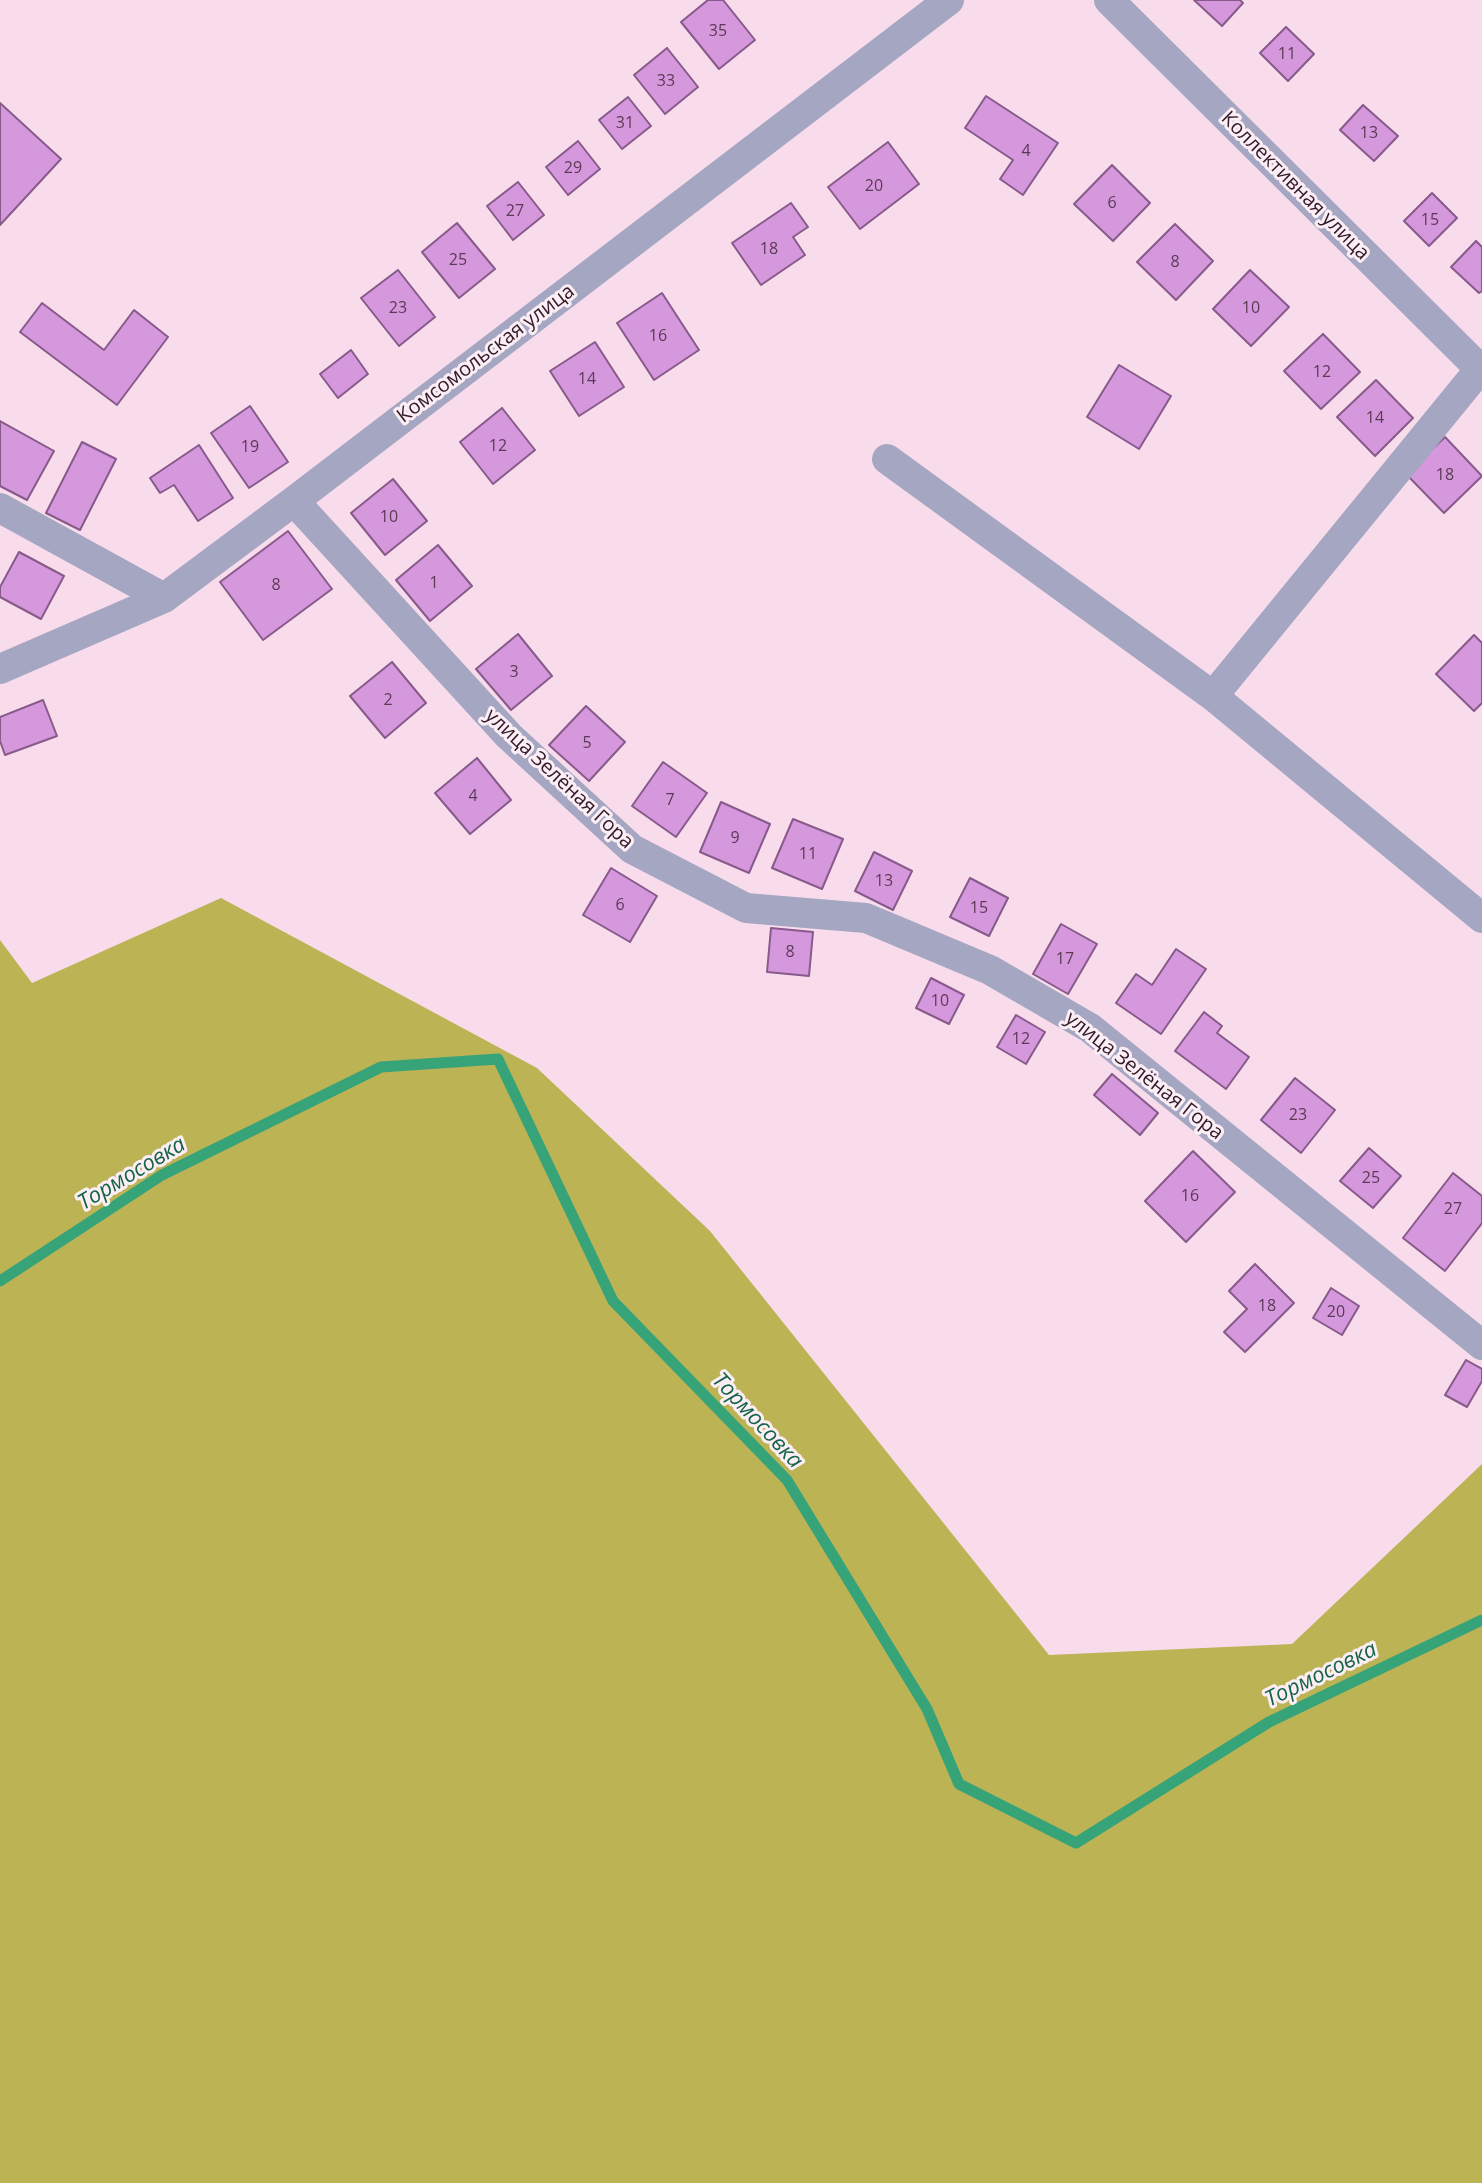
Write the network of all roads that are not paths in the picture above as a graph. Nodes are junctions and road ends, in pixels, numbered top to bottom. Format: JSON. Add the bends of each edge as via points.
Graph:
{"nodes":[{"id":1,"x":949,"y":0,"type":"edge"},
{"id":2,"x":1109,"y":0,"type":"edge"},
{"id":3,"x":1481,"y":370,"type":"edge"},
{"id":4,"x":887,"y":459,"type":"dead end"},
{"id":5,"x":294,"y":501,"type":"junction"},
{"id":6,"x":0,"y":508,"type":"edge"},
{"id":7,"x":164,"y":598,"type":"junction"},
{"id":8,"x":0,"y":669,"type":"edge"},
{"id":9,"x":1213,"y":696,"type":"junction"},
{"id":10,"x":1482,"y":918,"type":"edge"},
{"id":11,"x":1482,"y":1345,"type":"edge"}],
"edges":[{"from":1,"to":5,"type":"street","name":"Комсомольская улица"},
{"from":2,"to":3,"type":"street","name":"Коллективная улица"},
{"from":3,"to":9,"type":"street"},
{"from":4,"to":9,"type":"street"},
{"from":5,"to":7,"type":"street","name":"Комсомольская улица"},
{"from":5,"to":11,"type":"street","name":"улица Зелёная Гора","via":[[509,736],[632,849],[746,908],[866,918],[990,970],[1090,1028]]},
{"from":6,"to":7,"type":"street"},
{"from":7,"to":8,"type":"street","name":"Комсомольская улица"},
{"from":9,"to":10,"type":"street"}]}
